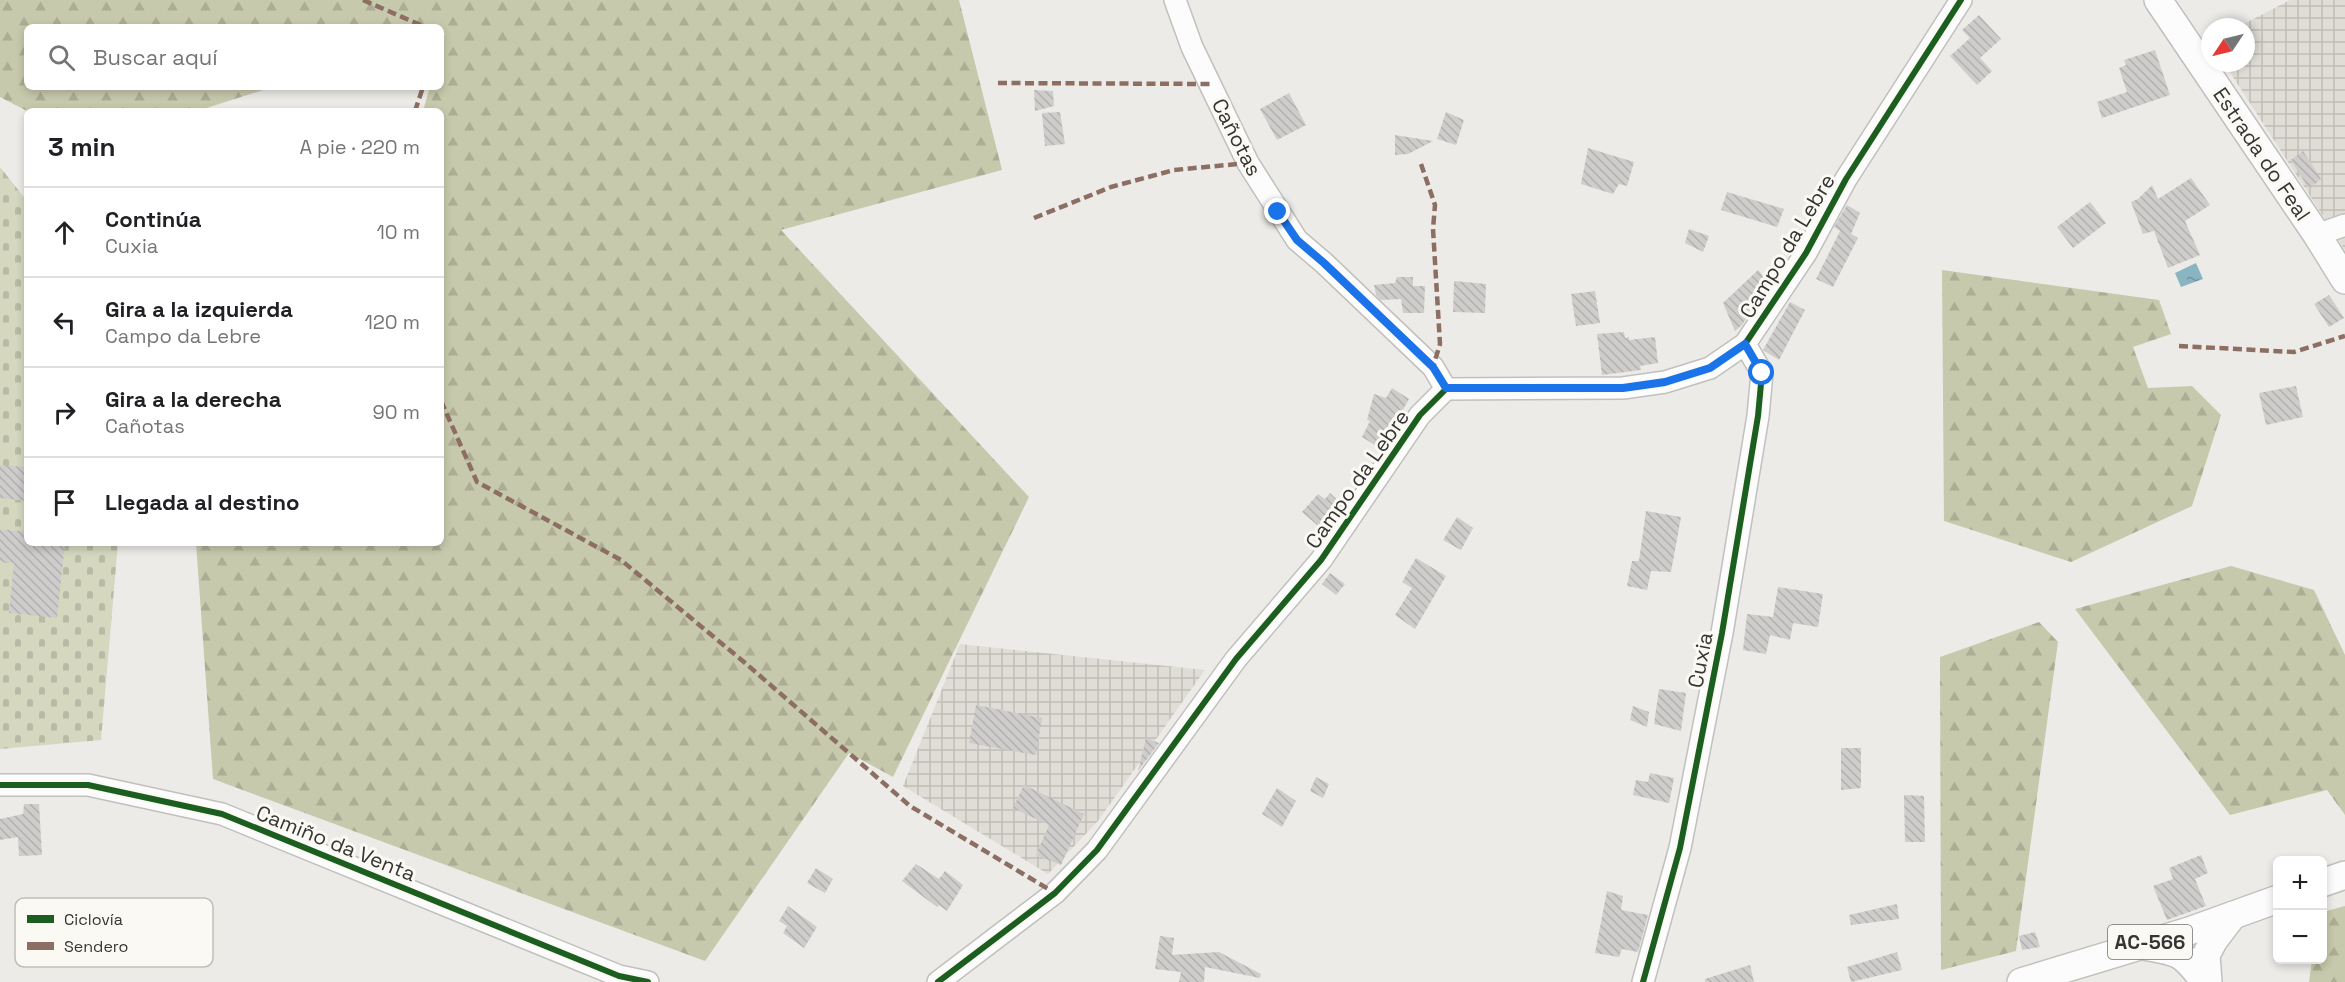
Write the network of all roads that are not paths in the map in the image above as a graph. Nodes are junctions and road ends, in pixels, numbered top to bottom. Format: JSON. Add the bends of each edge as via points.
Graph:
{"nodes":[{"id":1,"x":1175,"y":0,"type":"edge"},
{"id":2,"x":1961,"y":0,"type":"edge"},
{"id":3,"x":2158,"y":0,"type":"edge"},
{"id":4,"x":2345,"y":225,"type":"edge"},
{"id":5,"x":2317,"y":235,"type":"junction"},
{"id":6,"x":2345,"y":280,"type":"edge"},
{"id":7,"x":1745,"y":344,"type":"junction"},
{"id":8,"x":1446,"y":388,"type":"junction"},
{"id":9,"x":0,"y":785,"type":"edge"},
{"id":10,"x":2345,"y":875,"type":"edge"},
{"id":11,"x":2327,"y":881,"type":"edge"},
{"id":12,"x":2273,"y":900,"type":"edge"},
{"id":13,"x":2234,"y":915,"type":"junction"},
{"id":14,"x":2189,"y":930,"type":"junction"},
{"id":15,"x":2139,"y":946,"type":"junction"},
{"id":16,"x":648,"y":982,"type":"edge"},
{"id":17,"x":938,"y":982,"type":"edge"},
{"id":18,"x":1643,"y":982,"type":"edge"},
{"id":19,"x":2021,"y":982,"type":"edge"},
{"id":20,"x":2207,"y":982,"type":"edge"}],
"edges":[{"from":1,"to":8,"type":"street","name":"Cañotas","via":[[1192,47],[1248,163],[1297,240],[1433,367]]},
{"from":2,"to":7,"type":"street","name":"Campo da Lebre","via":[[1846,179],[1806,253]]},
{"from":3,"to":5,"type":"main road","name":"Estrada do Feal"},
{"from":4,"to":5,"type":"street"},
{"from":5,"to":6,"type":"main road","name":"Estrada do Feal"},
{"from":7,"to":8,"type":"street","name":"Campo da Lebre","via":[[1710,368],[1623,388]]},
{"from":7,"to":18,"type":"street","name":"Cuxia","via":[[1762,373],[1758,416],[1722,633],[1680,848]]},
{"from":8,"to":17,"type":"street","name":"Campo da Lebre","via":[[1420,415],[1321,561],[1236,659],[1097,850],[1055,893]]},
{"from":9,"to":16,"type":"street","name":"Camiño da Venta","via":[[88,785],[222,814],[619,976]]},
{"from":10,"to":11,"type":"main road"},
{"from":12,"to":13,"type":"main road","number":"AC-566"},
{"from":13,"to":14,"type":"main road","number":"AC-566"},
{"from":13,"to":20,"type":"main road","via":[[2206,955]]},
{"from":14,"to":15,"type":"main road","number":"AC-566"},
{"from":14,"to":20,"type":"main road"},
{"from":15,"to":19,"type":"main road","number":"AC-566"},
{"from":15,"to":20,"type":"main road","via":[[2171,951],[2187,959]]}]}
